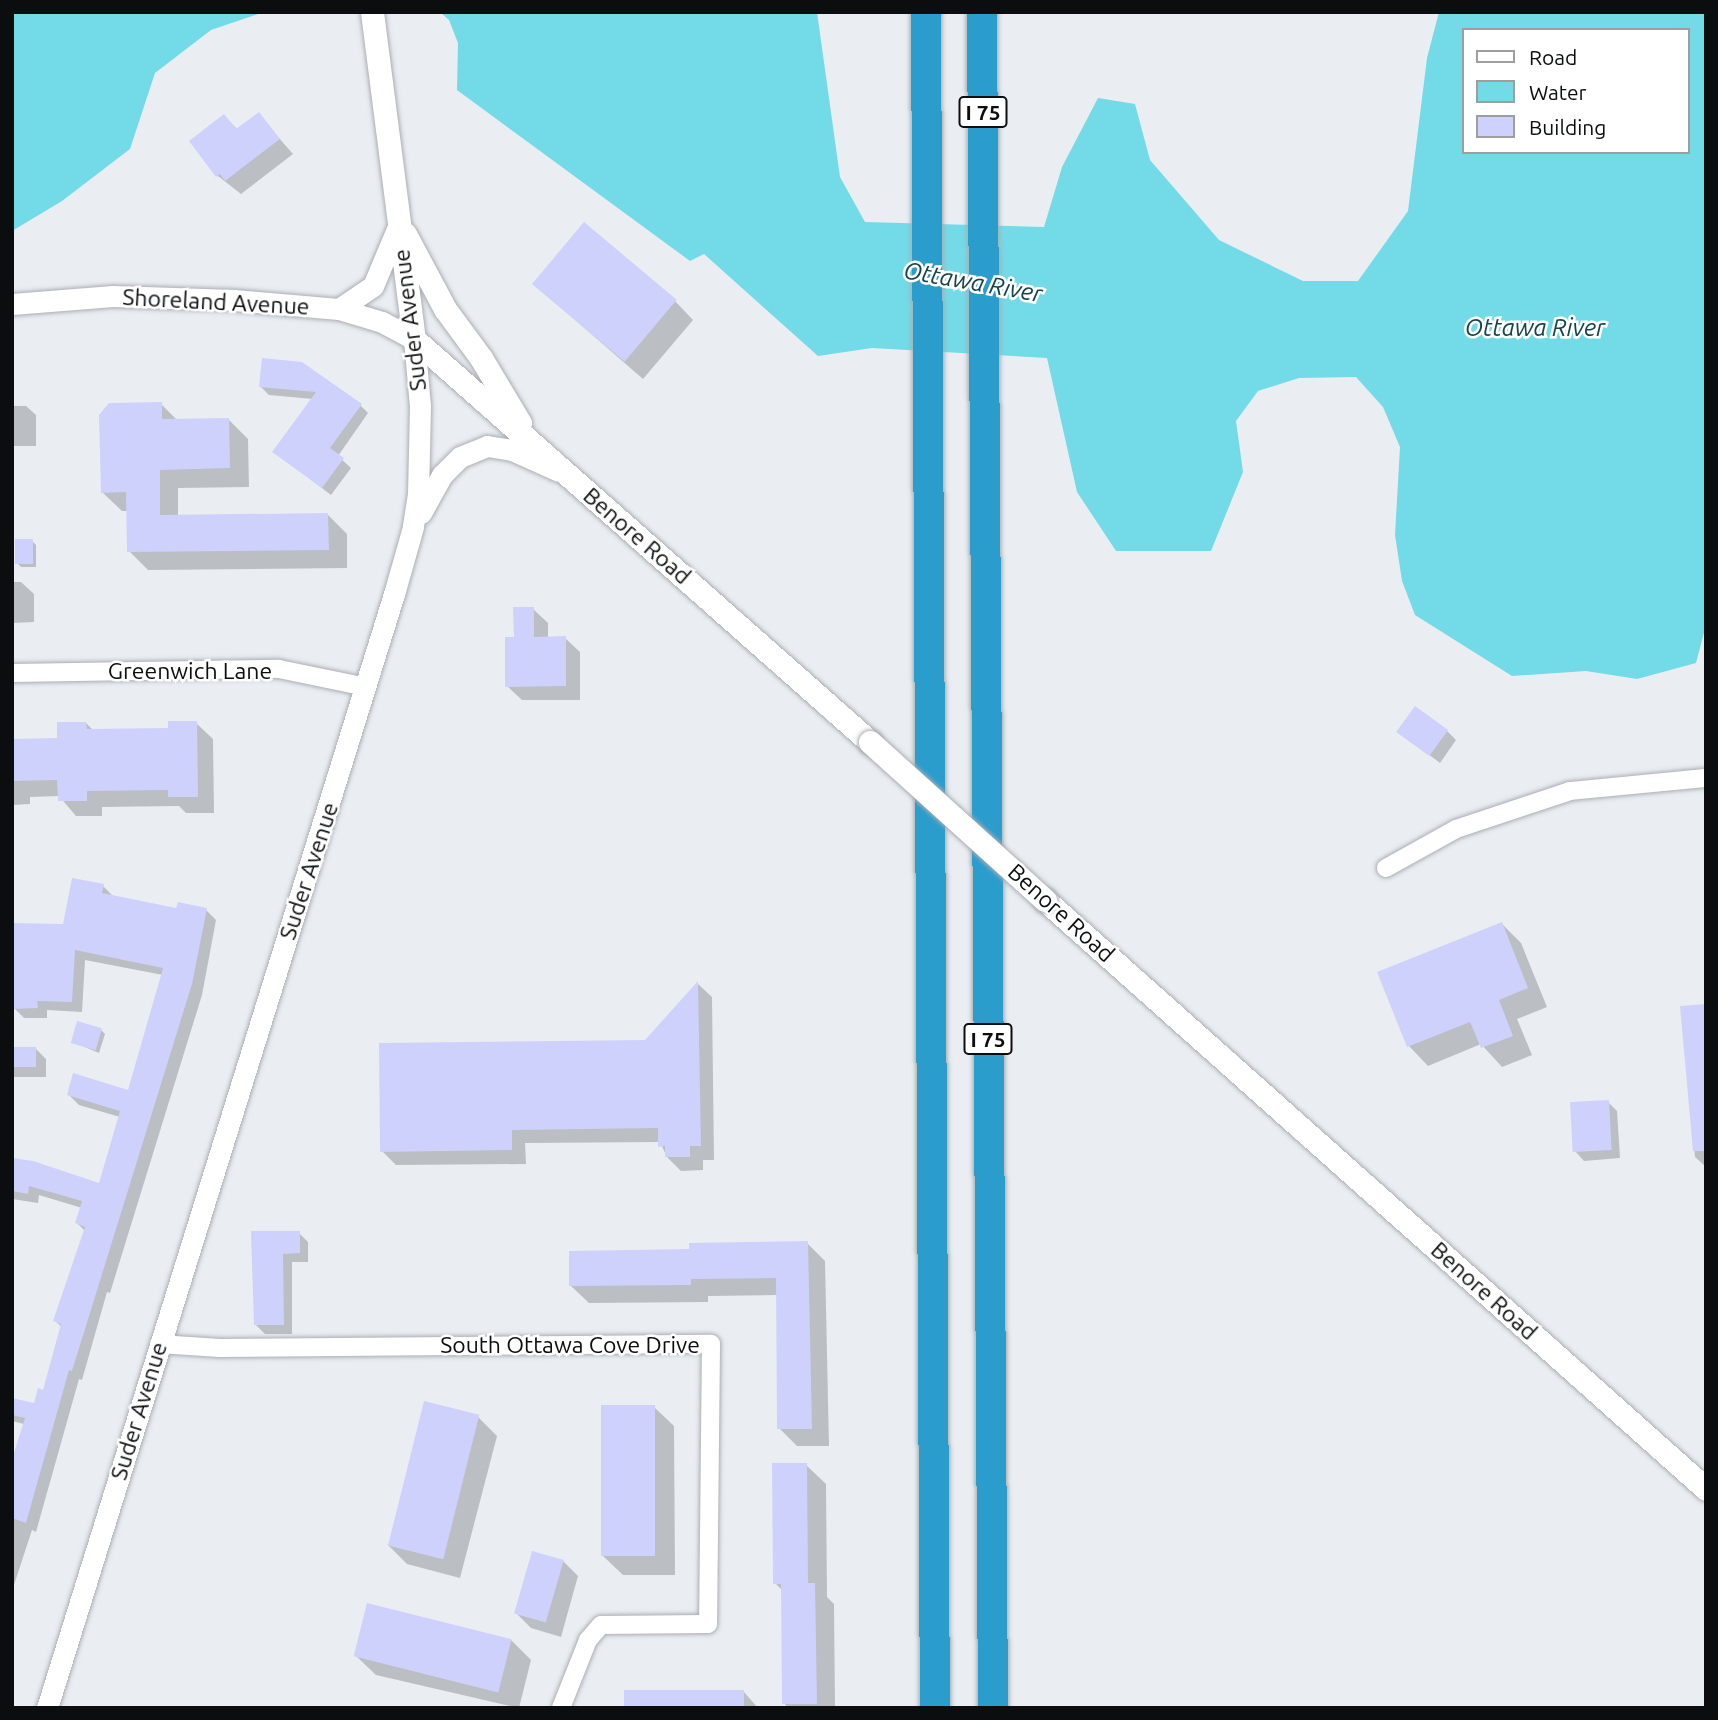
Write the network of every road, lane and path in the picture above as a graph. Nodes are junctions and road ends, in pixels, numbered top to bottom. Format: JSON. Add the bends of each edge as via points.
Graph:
{"nodes":[{"id":1,"x":372,"y":12,"type":"edge"},
{"id":2,"x":926,"y":12,"type":"edge"},
{"id":3,"x":982,"y":12,"type":"edge"},
{"id":4,"x":399,"y":224,"type":"junction"},
{"id":5,"x":12,"y":304,"type":"edge"},
{"id":6,"x":339,"y":309,"type":"junction"},
{"id":7,"x":414,"y":339,"type":"junction"},
{"id":8,"x":532,"y":443,"type":"junction"},
{"id":9,"x":566,"y":474,"type":"junction"},
{"id":10,"x":413,"y":527,"type":"junction"},
{"id":11,"x":12,"y":673,"type":"edge"},
{"id":12,"x":367,"y":687,"type":"junction"},
{"id":13,"x":1706,"y":778,"type":"edge"},
{"id":14,"x":1386,"y":868,"type":"dead end"},
{"id":15,"x":159,"y":1344,"type":"junction"},
{"id":16,"x":1706,"y":1489,"type":"edge"},
{"id":17,"x":47,"y":1708,"type":"edge"},
{"id":18,"x":561,"y":1708,"type":"edge"},
{"id":19,"x":935,"y":1708,"type":"edge"},
{"id":20,"x":993,"y":1708,"type":"edge"}],
"edges":[{"from":1,"to":4,"type":"main road","name":"Suder Avenue"},
{"from":2,"to":19,"type":"highway","number":"I 75"},
{"from":3,"to":20,"type":"highway","number":"I 75"},
{"from":4,"to":6,"type":"street","via":[[373,286]]},
{"from":4,"to":7,"type":"main road","name":"Suder Avenue"},
{"from":4,"to":8,"type":"main road","via":[[445,309],[481,358]]},
{"from":5,"to":6,"type":"street","name":"Shoreland Avenue","via":[[113,296]]},
{"from":6,"to":7,"type":"street","name":"Shoreland Avenue","via":[[382,322]]},
{"from":7,"to":8,"type":"main road","name":"Benore Road"},
{"from":7,"to":10,"type":"street","name":"Suder Avenue","via":[[420,456]]},
{"from":8,"to":9,"type":"main road","name":"Benore Road"},
{"from":9,"to":10,"type":"street","via":[[512,450],[487,446],[460,457],[442,475]]},
{"from":9,"to":16,"type":"main road","name":"Benore Road","bridge":true},
{"from":10,"to":12,"type":"street","name":"Suder Avenue"},
{"from":11,"to":12,"type":"street","name":"Greenwich Lane","via":[[279,669]]},
{"from":12,"to":15,"type":"street","name":"Suder Avenue"},
{"from":13,"to":14,"type":"street","via":[[1570,790],[1456,829]]},
{"from":15,"to":17,"type":"street","name":"Suder Avenue"},
{"from":15,"to":18,"type":"street","name":"South Ottawa Cove Drive","via":[[220,1348],[711,1344],[708,1624],[601,1625],[588,1640]]}]}
